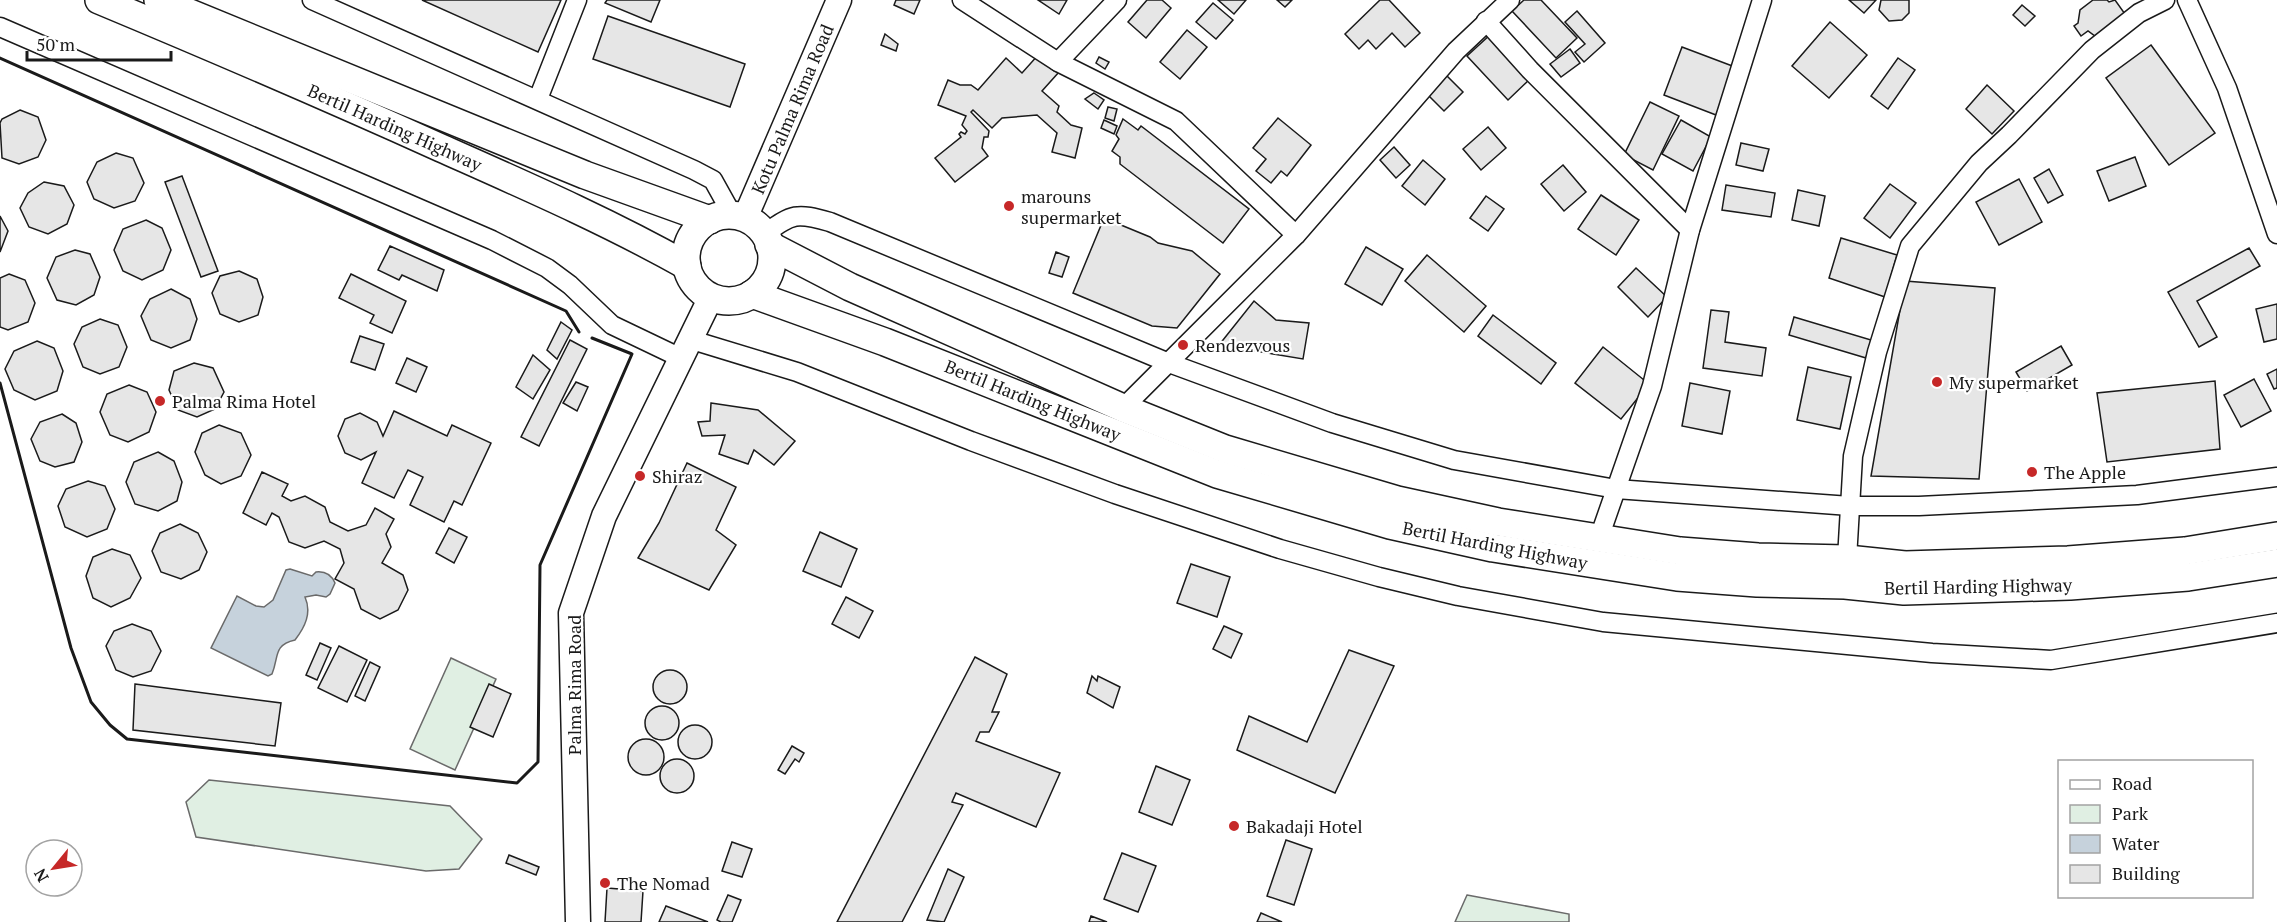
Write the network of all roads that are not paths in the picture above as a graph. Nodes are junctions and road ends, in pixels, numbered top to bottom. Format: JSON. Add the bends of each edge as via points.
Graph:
{"nodes":[{"id":1,"x":99,"y":0,"type":"edge"},
{"id":2,"x":158,"y":0,"type":"edge"},
{"id":3,"x":312,"y":0,"type":"edge"},
{"id":4,"x":577,"y":0,"type":"edge"},
{"id":5,"x":839,"y":0,"type":"edge"},
{"id":6,"x":962,"y":0,"type":"edge"},
{"id":7,"x":1117,"y":0,"type":"edge"},
{"id":8,"x":1510,"y":0,"type":"edge"},
{"id":9,"x":1762,"y":0,"type":"edge"},
{"id":10,"x":2165,"y":0,"type":"edge"},
{"id":11,"x":2187,"y":0,"type":"edge"},
{"id":12,"x":1486,"y":21,"type":"junction"},
{"id":13,"x":0,"y":27,"type":"edge"},
{"id":14,"x":1058,"y":62,"type":"junction"},
{"id":15,"x":538,"y":99,"type":"junction"},
{"id":16,"x":744,"y":227,"type":"junction"},
{"id":17,"x":1690,"y":230,"type":"junction"},
{"id":18,"x":2277,"y":234,"type":"edge"},
{"id":19,"x":1296,"y":235,"type":"junction"},
{"id":20,"x":687,"y":266,"type":"junction"},
{"id":21,"x":752,"y":294,"type":"junction"},
{"id":22,"x":711,"y":297,"type":"junction"},
{"id":23,"x":687,"y":349,"type":"junction"},
{"id":24,"x":1169,"y":363,"type":"junction"},
{"id":25,"x":1124,"y":408,"type":"junction"},
{"id":26,"x":2277,"y":477,"type":"edge"},
{"id":27,"x":1616,"y":489,"type":"junction"},
{"id":28,"x":1850,"y":506,"type":"junction"},
{"id":29,"x":2277,"y":536,"type":"edge"},
{"id":30,"x":1599,"y":538,"type":"junction"},
{"id":31,"x":1846,"y":560,"type":"junction"},
{"id":32,"x":2277,"y":563,"type":"edge"},
{"id":33,"x":2277,"y":623,"type":"edge"},
{"id":34,"x":578,"y":922,"type":"edge"}],
"edges":[{"from":1,"to":20,"type":"main road","name":"Bertil Harding Highway","via":[[509,178],[624,231]]},
{"from":2,"to":16,"type":"main road","name":"Bertil Harding Highway","via":[[585,175]]},
{"from":3,"to":15,"type":"street"},
{"from":4,"to":15,"type":"street"},
{"from":5,"to":16,"type":"street","name":"Kotu Palma Rima Road"},
{"from":6,"to":14,"type":"street"},
{"from":7,"to":14,"type":"street"},
{"from":8,"to":12,"type":"street"},
{"from":9,"to":17,"type":"street"},
{"from":10,"to":28,"type":"street","via":[[2139,13],[2092,50],[1979,163],[1910,246],[1877,352],[1853,456]]},
{"from":11,"to":18,"type":"street","via":[[2227,88]]},
{"from":12,"to":17,"type":"street"},
{"from":12,"to":19,"type":"street"},
{"from":13,"to":23,"type":"street","via":[[492,240],[547,268],[612,325]]},
{"from":14,"to":19,"type":"street","via":[[1176,121]]},
{"from":15,"to":16,"type":"street","via":[[713,180]]},
{"from":16,"to":20,"type":"main road","via":[[700,226],[692,236]]},
{"from":16,"to":21,"type":"main road","via":[[772,257],[760,288]]},
{"from":16,"to":24,"type":"street","via":[[807,215],[830,222]]},
{"from":16,"to":25,"type":"main road","name":"Bertil Harding Highway","via":[[850,287]]},
{"from":17,"to":27,"type":"street","via":[[1652,386]]},
{"from":19,"to":24,"type":"street"},
{"from":20,"to":22,"type":"main road","name":"Bertil Harding Highway","via":[[695,285]]},
{"from":21,"to":22,"type":"main road","via":[[732,301]]},
{"from":21,"to":32,"type":"main road","name":"Bertil Harding Highway","via":[[885,342],[1217,474],[1390,525],[1493,548],[1677,577],[1904,591],[2070,586],[2188,577]]},
{"from":22,"to":23,"type":"street","name":"Palma Rima Road"},
{"from":23,"to":33,"type":"street","via":[[797,372],[1115,494],[1269,545],[1458,596],[1603,621],[1932,653],[2051,660]]},
{"from":23,"to":34,"type":"street","name":"Palma Rima Road","via":[[604,516],[571,613]]},
{"from":24,"to":25,"type":"street"},
{"from":24,"to":27,"type":"street","via":[[1332,423],[1454,460]]},
{"from":25,"to":30,"type":"main road","name":"Bertil Harding Highway","via":[[1225,449],[1397,500]]},
{"from":26,"to":28,"type":"street","via":[[2137,495]]},
{"from":27,"to":28,"type":"street"},
{"from":27,"to":30,"type":"street"},
{"from":28,"to":31,"type":"street"},
{"from":29,"to":31,"type":"main road","name":"Bertil Harding Highway","via":[[2185,551],[2068,560],[1905,565]]},
{"from":30,"to":31,"type":"main road","name":"Bertil Harding Highway","via":[[1680,551]]}]}
